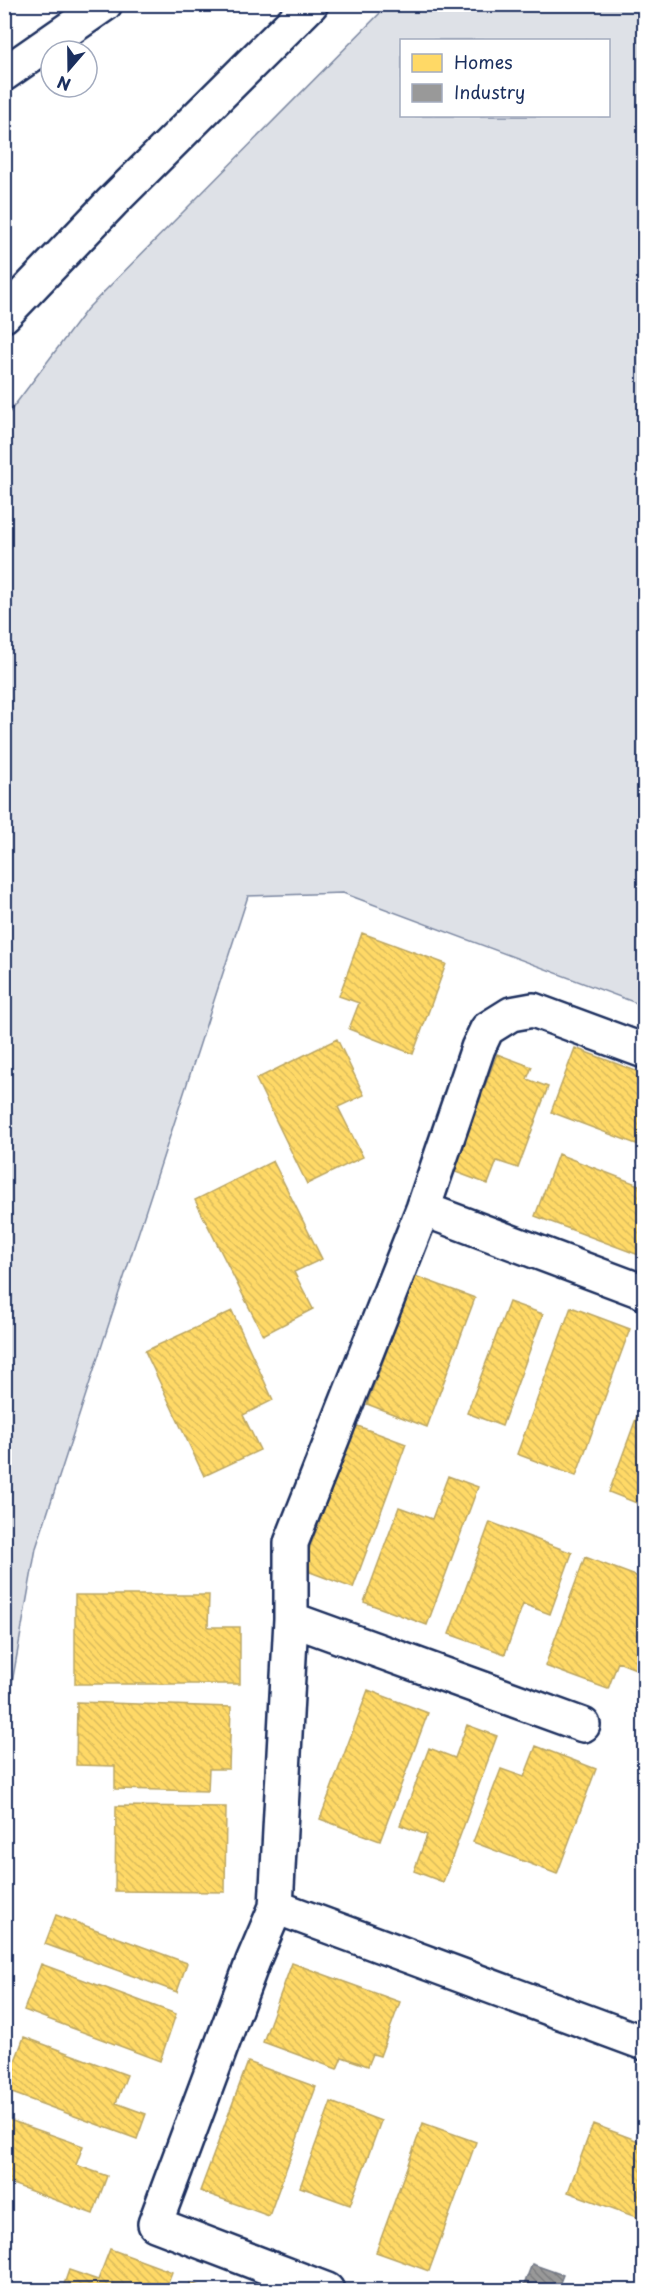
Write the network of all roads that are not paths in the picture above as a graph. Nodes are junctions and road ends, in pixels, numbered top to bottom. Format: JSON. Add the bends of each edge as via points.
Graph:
{"nodes":[{"id":1,"x":105,"y":4,"type":"edge"},
{"id":2,"x":311,"y":4,"type":"edge"},
{"id":3,"x":4,"y":74,"type":"edge"},
{"id":4,"x":4,"y":315,"type":"edge"},
{"id":5,"x":645,"y":1051,"type":"edge"},
{"id":6,"x":423,"y":1209,"type":"junction"},
{"id":7,"x":645,"y":1292,"type":"edge"},
{"id":8,"x":291,"y":1619,"type":"junction"},
{"id":9,"x":583,"y":1725,"type":"dead end"},
{"id":10,"x":276,"y":1907,"type":"junction"},
{"id":11,"x":645,"y":2043,"type":"edge"},
{"id":12,"x":327,"y":2290,"type":"edge"}],
"edges":[{"from":1,"to":3,"type":"main road"},
{"from":2,"to":4,"type":"main road"},
{"from":5,"to":6,"type":"main road","via":[[533,1010],[511,1014],[487,1029]]},
{"from":6,"to":7,"type":"main road"},
{"from":6,"to":8,"type":"main road","via":[[291,1543]]},
{"from":8,"to":9,"type":"main road"},
{"from":8,"to":10,"type":"main road"},
{"from":10,"to":11,"type":"main road"},
{"from":10,"to":12,"type":"main road","via":[[155,2224]]}]}
